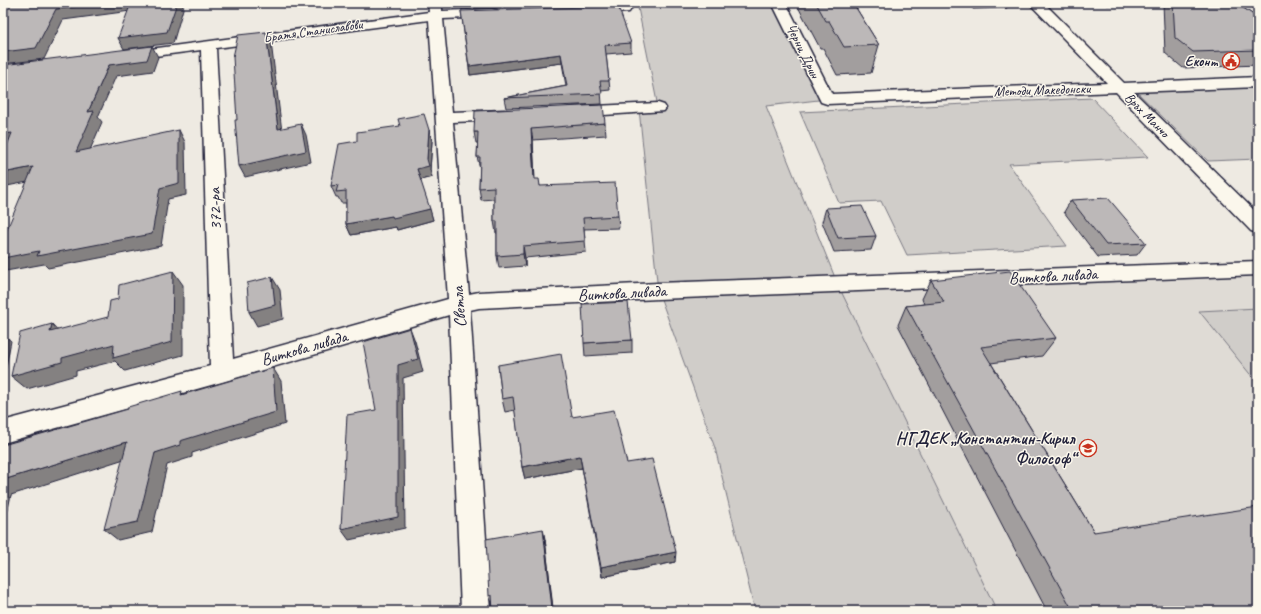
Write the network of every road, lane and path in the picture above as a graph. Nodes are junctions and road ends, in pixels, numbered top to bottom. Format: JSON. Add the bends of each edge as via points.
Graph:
{"nodes":[{"id":1,"x":779,"y":3,"type":"edge"},
{"id":2,"x":1036,"y":3,"type":"edge"},
{"id":3,"x":436,"y":9,"type":"edge"},
{"id":4,"x":624,"y":10,"type":"dead end"},
{"id":5,"x":577,"y":11,"type":"edge"},
{"id":6,"x":507,"y":13,"type":"edge"},
{"id":7,"x":208,"y":45,"type":"junction"},
{"id":8,"x":114,"y":57,"type":"edge"},
{"id":9,"x":1258,"y":82,"type":"edge"},
{"id":10,"x":1120,"y":87,"type":"junction"},
{"id":11,"x":827,"y":99,"type":"joint"},
{"id":12,"x":658,"y":108,"type":"dead end"},
{"id":13,"x":561,"y":112,"type":"edge"},
{"id":14,"x":522,"y":114,"type":"edge"},
{"id":15,"x":443,"y":118,"type":"junction"},
{"id":16,"x":1258,"y":226,"type":"edge"},
{"id":17,"x":1258,"y":268,"type":"edge"},
{"id":18,"x":459,"y":304,"type":"junction"},
{"id":19,"x":222,"y":372,"type":"junction"},
{"id":20,"x":3,"y":432,"type":"edge"},
{"id":21,"x":476,"y":611,"type":"edge"}],
"edges":[{"from":1,"to":11,"type":"street","name":"Черни Дрин"},
{"from":2,"to":10,"type":"street","name":"Връх Манчо"},
{"from":3,"to":6,"type":"street","name":"Братя Станиславови"},
{"from":3,"to":7,"type":"street","name":"Братя Станиславови"},
{"from":3,"to":15,"type":"street","name":"Светла"},
{"from":4,"to":5,"type":"street"},
{"from":7,"to":8,"type":"street","name":"Братя Станиславови"},
{"from":7,"to":19,"type":"street","name":"372-ра"},
{"from":9,"to":10,"type":"street","name":"Методи Македонски"},
{"from":10,"to":11,"type":"street","name":"Методи Македонски"},
{"from":10,"to":16,"type":"street","name":"Връх Манчо"},
{"from":12,"to":13,"type":"street"},
{"from":14,"to":15,"type":"street"},
{"from":15,"to":18,"type":"street","name":"Светла"},
{"from":17,"to":18,"type":"street","name":"Виткова ливада","via":[[650,292],[480,300]]},
{"from":18,"to":19,"type":"street","name":"Виткова ливада"},
{"from":18,"to":21,"type":"street","name":"Светла"},
{"from":19,"to":20,"type":"street","name":"Виткова ливада"}]}
